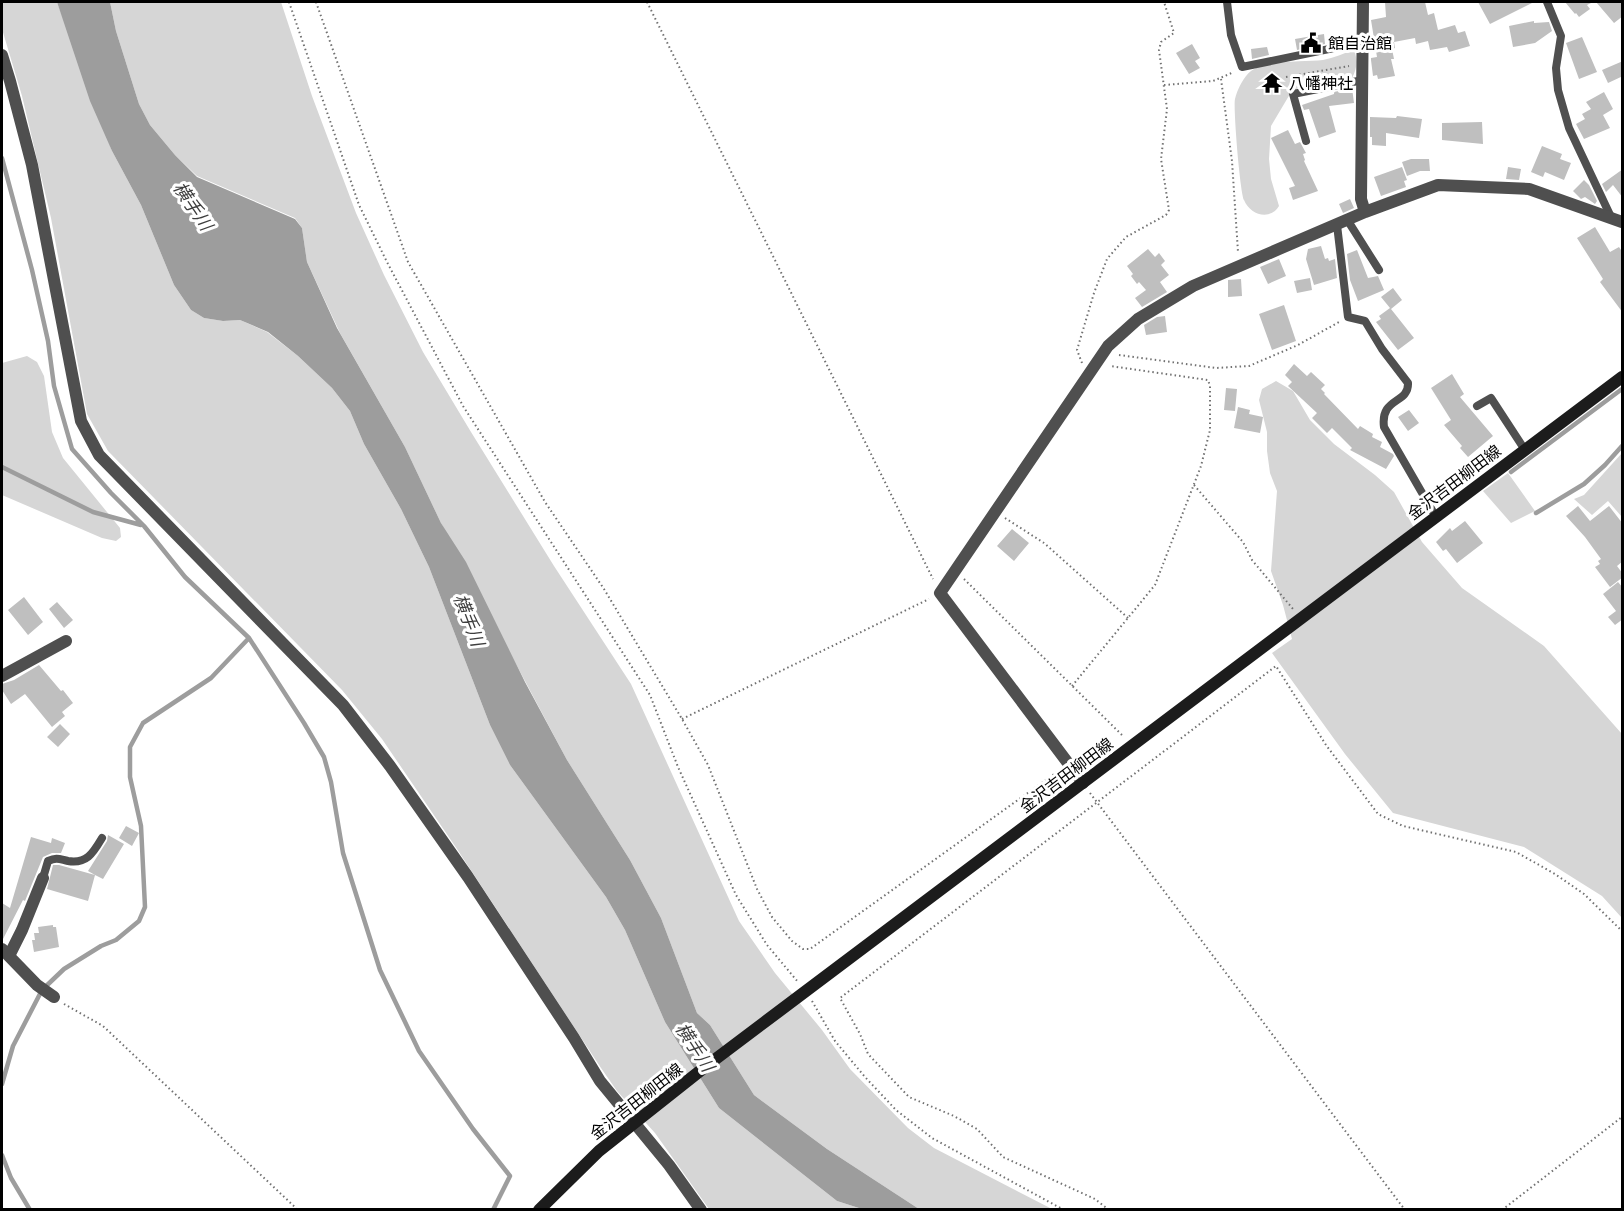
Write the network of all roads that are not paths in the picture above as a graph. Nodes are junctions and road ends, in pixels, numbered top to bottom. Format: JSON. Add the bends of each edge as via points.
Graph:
{"nodes":[{"id":1,"x":1227,"y":2,"type":"edge"},
{"id":2,"x":1363,"y":2,"type":"edge"},
{"id":3,"x":1547,"y":2,"type":"edge"},
{"id":4,"x":1363,"y":42,"type":"junction"},
{"id":5,"x":2,"y":55,"type":"edge"},
{"id":6,"x":1363,"y":80,"type":"junction"},
{"id":7,"x":1306,"y":141,"type":"dead end"},
{"id":8,"x":1365,"y":212,"type":"junction"},
{"id":9,"x":1619,"y":221,"type":"edge"},
{"id":10,"x":1342,"y":223,"type":"junction"},
{"id":11,"x":1379,"y":270,"type":"dead end"},
{"id":12,"x":1623,"y":377,"type":"edge"},
{"id":13,"x":1477,"y":406,"type":"dead end"},
{"id":14,"x":1525,"y":450,"type":"junction"},
{"id":15,"x":1436,"y":517,"type":"junction"},
{"id":16,"x":66,"y":641,"type":"dead end"},
{"id":17,"x":2,"y":676,"type":"edge"},
{"id":18,"x":1083,"y":783,"type":"junction"},
{"id":19,"x":102,"y":838,"type":"dead end"},
{"id":20,"x":43,"y":878,"type":"joint"},
{"id":21,"x":5,"y":952,"type":"edge"},
{"id":22,"x":54,"y":997,"type":"road end"},
{"id":23,"x":635,"y":1124,"type":"junction"},
{"id":24,"x":538,"y":1209,"type":"edge"},
{"id":25,"x":701,"y":1209,"type":"edge"}],
"edges":[{"from":1,"to":4,"type":"lane","via":[[1231,35],[1242,67]]},
{"from":2,"to":4,"type":"street"},
{"from":3,"to":9,"type":"lane","via":[[1561,36],[1556,68],[1569,128]]},
{"from":4,"to":6,"type":"street"},
{"from":5,"to":23,"type":"street","via":[[32,165],[81,421],[99,455],[343,705],[468,877],[600,1081]]},
{"from":6,"to":7,"type":"lane","via":[[1293,94]]},
{"from":6,"to":8,"type":"street","via":[[1361,199]]},
{"from":8,"to":9,"type":"street","via":[[1438,185],[1483,186],[1529,189]]},
{"from":8,"to":10,"type":"street"},
{"from":10,"to":11,"type":"lane"},
{"from":10,"to":15,"type":"lane","via":[[1348,317],[1365,321],[1408,383],[1405,394],[1383,414],[1384,427]]},
{"from":10,"to":18,"type":"street","via":[[1193,286],[1138,319],[1104,352],[938,598]]},
{"from":12,"to":14,"type":"main road","name":"金沢吉田柳田線"},
{"from":13,"to":14,"type":"lane","via":[[1491,398]]},
{"from":14,"to":15,"type":"main road","name":"金沢吉田柳田線"},
{"from":15,"to":18,"type":"main road","name":"金沢吉田柳田線"},
{"from":16,"to":17,"type":"street"},
{"from":18,"to":23,"type":"main road","name":"金沢吉田柳田線"},
{"from":19,"to":20,"type":"lane","via":[[88,859],[80,862],[56,857],[48,861]]},
{"from":20,"to":21,"type":"street","via":[[22,930]]},
{"from":21,"to":22,"type":"street"},
{"from":23,"to":24,"type":"main road","name":"金沢吉田柳田線","via":[[599,1151]]},
{"from":23,"to":25,"type":"street"}]}
